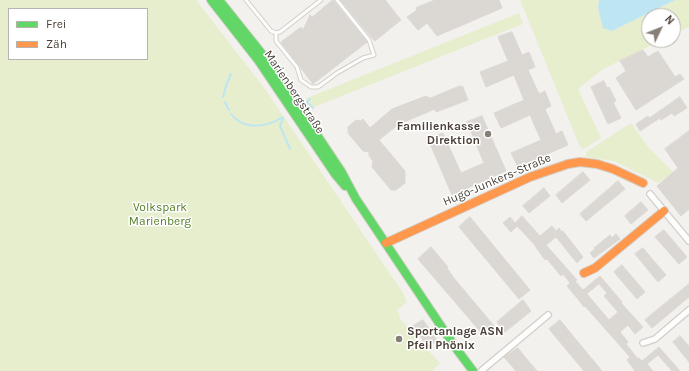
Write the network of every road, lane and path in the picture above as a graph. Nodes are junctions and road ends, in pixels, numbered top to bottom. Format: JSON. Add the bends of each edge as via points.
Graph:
{"nodes":[{"id":1,"x":211,"y":0,"type":"edge"},
{"id":2,"x":220,"y":0,"type":"edge"},
{"id":3,"x":246,"y":0,"type":"edge"},
{"id":4,"x":321,"y":0,"type":"edge"},
{"id":5,"x":337,"y":0,"type":"edge"},
{"id":6,"x":230,"y":24,"type":"junction"},
{"id":7,"x":240,"y":25,"type":"junction"},
{"id":8,"x":276,"y":33,"type":"junction"},
{"id":9,"x":643,"y":183,"type":"dead end"},
{"id":10,"x":650,"y":194,"type":"dead end"},
{"id":11,"x":356,"y":199,"type":"junction"},
{"id":12,"x":664,"y":211,"type":"junction"},
{"id":13,"x":689,"y":241,"type":"edge"},
{"id":14,"x":386,"y":243,"type":"junction"},
{"id":15,"x":584,"y":273,"type":"dead end"},
{"id":16,"x":689,"y":310,"type":"edge"},
{"id":17,"x":548,"y":315,"type":"dead end"},
{"id":18,"x":643,"y":343,"type":"dead end"},
{"id":19,"x":473,"y":371,"type":"edge"},
{"id":20,"x":481,"y":371,"type":"edge"}],
"edges":[{"from":1,"to":6,"type":"main road","name":"Marienbergstraße"},
{"from":2,"to":7,"type":"main road","name":"Marienbergstraße"},
{"from":3,"to":8,"type":"lane","via":[[271,31]]},
{"from":4,"to":8,"type":"lane"},
{"from":5,"to":8,"type":"lane","via":[[369,40],[374,55],[363,58],[337,73],[318,88],[311,88],[301,80],[297,66],[276,41]]},
{"from":6,"to":7,"type":"main road"},
{"from":6,"to":11,"type":"main road","name":"Marienbergstraße","via":[[258,60],[335,174]]},
{"from":7,"to":11,"type":"main road","name":"Marienbergstraße","via":[[264,56],[337,165]]},
{"from":9,"to":14,"type":"main road","name":"Hugo-Junkers-Straße","via":[[599,164],[581,162],[562,165]]},
{"from":10,"to":12,"type":"street"},
{"from":11,"to":14,"type":"main road","name":"Marienbergstraße"},
{"from":12,"to":13,"type":"street"},
{"from":12,"to":15,"type":"main road","via":[[595,268]]},
{"from":14,"to":19,"type":"main road","name":"Marienbergstraße"},
{"from":16,"to":18,"type":"street","via":[[655,339]]},
{"from":17,"to":20,"type":"street"}]}
